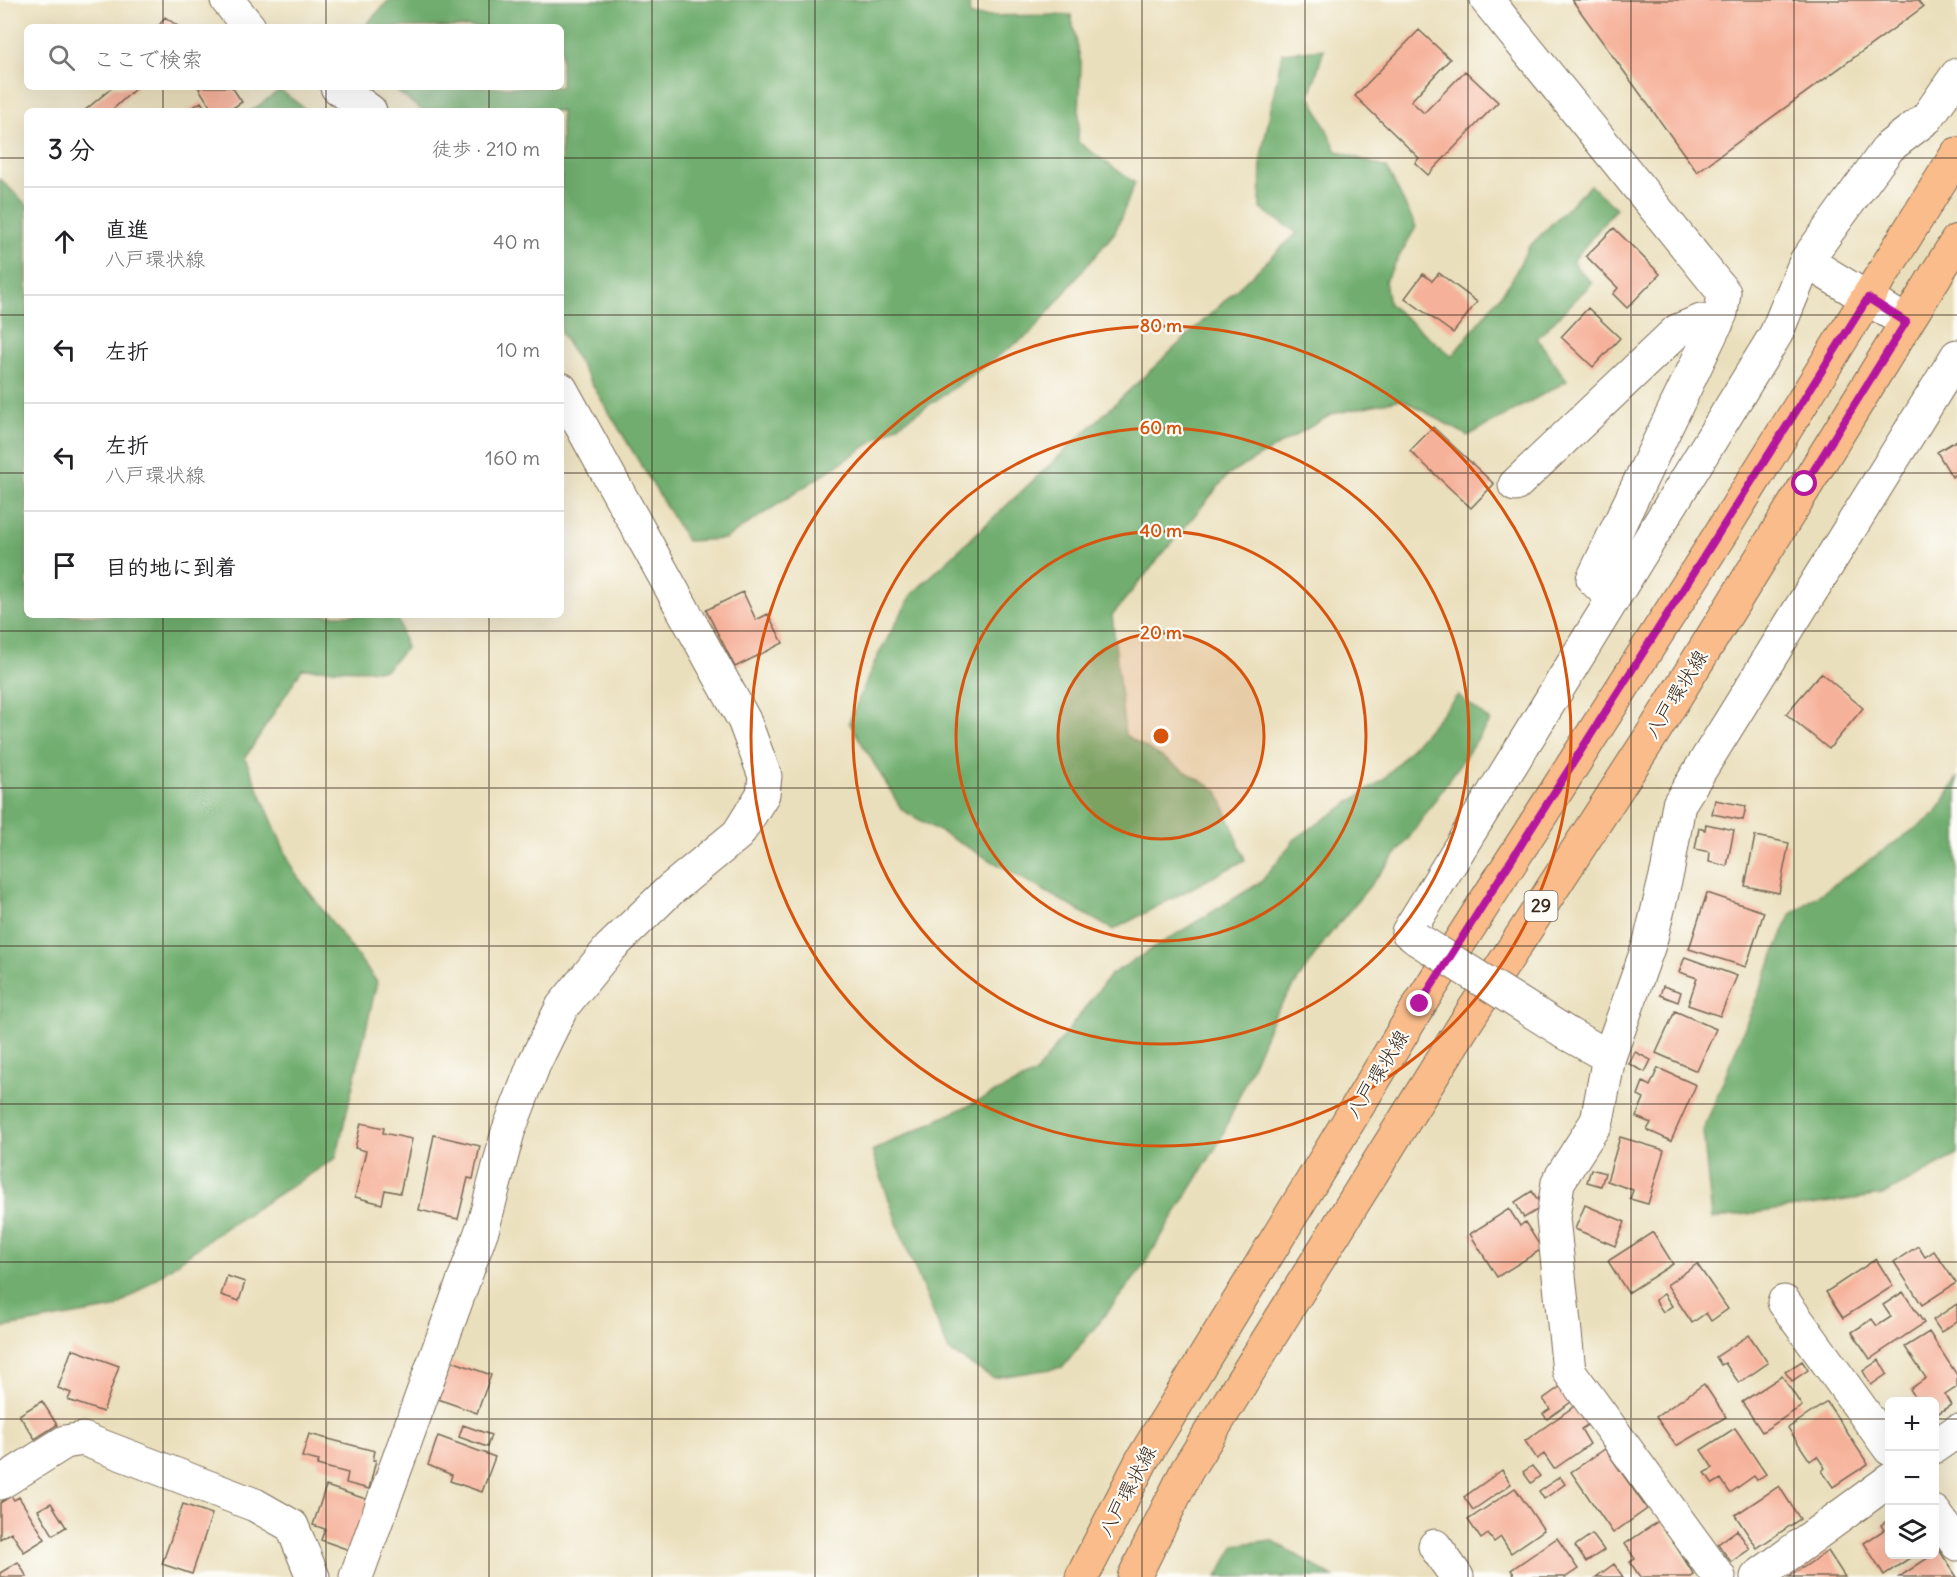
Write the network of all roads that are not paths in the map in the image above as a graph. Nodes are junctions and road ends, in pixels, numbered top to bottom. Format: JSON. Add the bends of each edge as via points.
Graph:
{"nodes":[{"id":1,"x":227,"y":0,"type":"edge"},
{"id":2,"x":1487,"y":0,"type":"edge"},
{"id":3,"x":247,"y":24,"type":"edge"},
{"id":4,"x":1957,"y":75,"type":"edge"},
{"id":5,"x":341,"y":90,"type":"edge"},
{"id":6,"x":366,"y":108,"type":"edge"},
{"id":7,"x":1957,"y":154,"type":"edge"},
{"id":8,"x":1957,"y":241,"type":"edge"},
{"id":9,"x":1806,"y":261,"type":"junction"},
{"id":10,"x":1868,"y":298,"type":"junction"},
{"id":11,"x":1906,"y":322,"type":"junction"},
{"id":12,"x":1717,"y":323,"type":"junction"},
{"id":13,"x":1957,"y":356,"type":"edge"},
{"id":14,"x":564,"y":394,"type":"edge"},
{"id":15,"x":1515,"y":485,"type":"dead end"},
{"id":16,"x":1612,"y":598,"type":"junction"},
{"id":17,"x":1609,"y":1057,"type":"junction"},
{"id":18,"x":1784,"y":1302,"type":"dead end"},
{"id":19,"x":1957,"y":1431,"type":"edge"},
{"id":20,"x":1885,"y":1442,"type":"edge"},
{"id":21,"x":1939,"y":1445,"type":"edge"},
{"id":22,"x":0,"y":1483,"type":"edge"},
{"id":23,"x":1885,"y":1484,"type":"edge"},
{"id":24,"x":1939,"y":1518,"type":"edge"},
{"id":25,"x":1957,"y":1544,"type":"edge"},
{"id":26,"x":1435,"y":1546,"type":"dead end"},
{"id":27,"x":314,"y":1577,"type":"edge"},
{"id":28,"x":356,"y":1577,"type":"edge"},
{"id":29,"x":1082,"y":1577,"type":"edge"},
{"id":30,"x":1134,"y":1577,"type":"edge"},
{"id":31,"x":1457,"y":1577,"type":"edge"},
{"id":32,"x":1719,"y":1577,"type":"edge"},
{"id":33,"x":1757,"y":1577,"type":"edge"}],
"edges":[{"from":1,"to":3,"type":"street"},
{"from":2,"to":12,"type":"street","via":[[1714,277],[1724,293]]},
{"from":4,"to":9,"type":"street","via":[[1927,118],[1889,147]]},
{"from":5,"to":6,"type":"street"},
{"from":7,"to":10,"type":"main road","name":"八戸環状線","number":"29"},
{"from":8,"to":11,"type":"main road","name":"八戸環状線","number":"29"},
{"from":9,"to":10,"type":"street"},
{"from":9,"to":16,"type":"street","via":[[1776,334]]},
{"from":10,"to":11,"type":"street"},
{"from":10,"to":29,"type":"main road","name":"八戸環状線","number":"29","via":[[1414,1014],[1142,1460]]},
{"from":11,"to":30,"type":"main road","name":"八戸環状線","number":"29","via":[[1653,733],[1464,1025],[1187,1470]]},
{"from":12,"to":15,"type":"street","via":[[1701,321],[1677,331]]},
{"from":12,"to":16,"type":"street","via":[[1593,579]]},
{"from":13,"to":17,"type":"street","via":[[1679,804],[1650,942]]},
{"from":14,"to":28,"type":"street","via":[[744,720],[765,776],[763,794],[738,834],[670,890],[610,948],[562,1007],[534,1064],[508,1132],[483,1227]]},
{"from":16,"to":17,"type":"street","bridge":true,"via":[[1408,932]]},
{"from":17,"to":32,"type":"street","via":[[1597,1121],[1558,1182],[1553,1218],[1569,1371]]},
{"from":18,"to":20,"type":"street"},
{"from":19,"to":21,"type":"street"},
{"from":22,"to":27,"type":"street","via":[[65,1442],[83,1439],[255,1505],[292,1526]]},
{"from":23,"to":33,"type":"street"},
{"from":24,"to":25,"type":"street"},
{"from":26,"to":31,"type":"street"}]}
